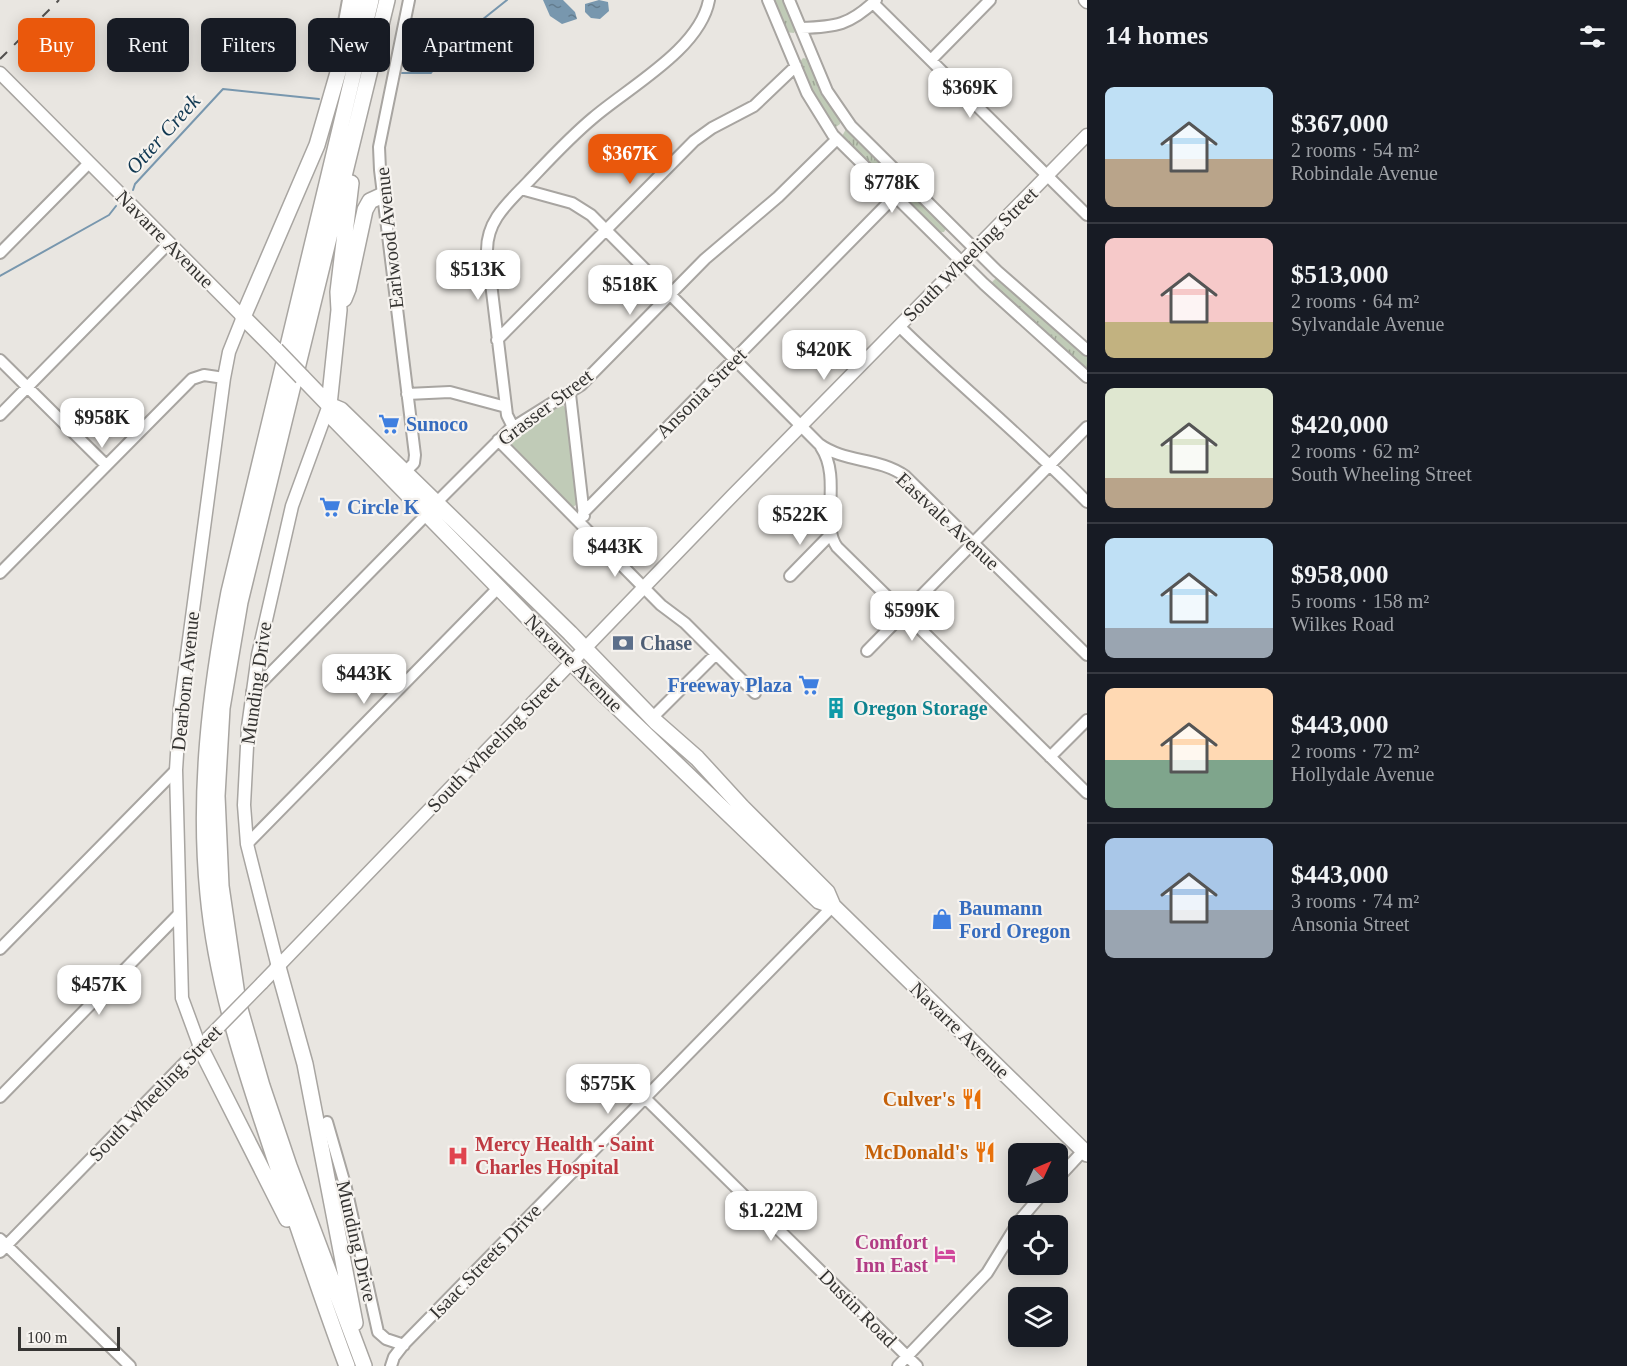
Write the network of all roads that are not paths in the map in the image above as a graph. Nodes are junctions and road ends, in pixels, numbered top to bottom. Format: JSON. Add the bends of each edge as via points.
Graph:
{"nodes":[{"id":1,"x":348,"y":0,"type":"edge"},
{"id":2,"x":358,"y":0,"type":"edge"},
{"id":3,"x":371,"y":0,"type":"edge"},
{"id":4,"x":387,"y":0,"type":"edge"},
{"id":5,"x":409,"y":0,"type":"edge"},
{"id":6,"x":709,"y":0,"type":"edge"},
{"id":7,"x":768,"y":0,"type":"edge"},
{"id":8,"x":789,"y":0,"type":"edge"},
{"id":9,"x":990,"y":0,"type":"edge"},
{"id":10,"x":874,"y":2,"type":"edge"},
{"id":11,"x":802,"y":31,"type":"junction"},
{"id":12,"x":784,"y":40,"type":"junction"},
{"id":13,"x":810,"y":52,"type":"junction"},
{"id":14,"x":931,"y":60,"type":"junction"},
{"id":15,"x":794,"y":63,"type":"junction"},
{"id":16,"x":0,"y":73,"type":"edge"},
{"id":17,"x":368,"y":76,"type":"junction"},
{"id":18,"x":329,"y":103,"type":"junction"},
{"id":19,"x":848,"y":122,"type":"junction"},
{"id":20,"x":1087,"y":135,"type":"edge"},
{"id":21,"x":835,"y":137,"type":"junction"},
{"id":22,"x":89,"y":163,"type":"junction"},
{"id":23,"x":1047,"y":176,"type":"junction"},
{"id":24,"x":909,"y":184,"type":"junction"},
{"id":25,"x":521,"y":189,"type":"junction"},
{"id":26,"x":383,"y":195,"type":"junction"},
{"id":27,"x":895,"y":196,"type":"junction"},
{"id":28,"x":1087,"y":215,"type":"edge"},
{"id":29,"x":953,"y":228,"type":"junction"},
{"id":30,"x":606,"y":230,"type":"junction"},
{"id":31,"x":940,"y":241,"type":"junction"},
{"id":32,"x":169,"y":243,"type":"junction"},
{"id":33,"x":975,"y":250,"type":"junction"},
{"id":34,"x":0,"y":253,"type":"edge"},
{"id":35,"x":962,"y":263,"type":"junction"},
{"id":36,"x":997,"y":271,"type":"junction"},
{"id":37,"x":984,"y":284,"type":"junction"},
{"id":38,"x":670,"y":295,"type":"junction"},
{"id":39,"x":339,"y":310,"type":"junction"},
{"id":40,"x":243,"y":317,"type":"junction"},
{"id":41,"x":899,"y":326,"type":"junction"},
{"id":42,"x":497,"y":340,"type":"junction"},
{"id":43,"x":1087,"y":351,"type":"edge"},
{"id":44,"x":0,"y":360,"type":"edge"},
{"id":45,"x":735,"y":360,"type":"junction"},
{"id":46,"x":1087,"y":377,"type":"edge"},
{"id":47,"x":224,"y":378,"type":"junction"},
{"id":48,"x":27,"y":387,"type":"junction"},
{"id":49,"x":407,"y":394,"type":"junction"},
{"id":50,"x":570,"y":394,"type":"junction"},
{"id":51,"x":329,"y":405,"type":"junction"},
{"id":52,"x":506,"y":407,"type":"junction"},
{"id":53,"x":0,"y":415,"type":"edge"},
{"id":54,"x":801,"y":426,"type":"junction"},
{"id":55,"x":1087,"y":427,"type":"edge"},
{"id":56,"x":513,"y":428,"type":"junction"},
{"id":57,"x":498,"y":440,"type":"junction"},
{"id":58,"x":356,"y":442,"type":"junction"},
{"id":59,"x":819,"y":444,"type":"junction"},
{"id":60,"x":106,"y":465,"type":"junction"},
{"id":61,"x":1050,"y":465,"type":"junction"},
{"id":62,"x":400,"y":477,"type":"junction"},
{"id":63,"x":418,"y":485,"type":"junction"},
{"id":64,"x":1087,"y":502,"type":"edge"},
{"id":65,"x":433,"y":506,"type":"junction"},
{"id":66,"x":583,"y":513,"type":"junction"},
{"id":67,"x":585,"y":528,"type":"junction"},
{"id":68,"x":830,"y":535,"type":"junction"},
{"id":69,"x":973,"y":543,"type":"junction"},
{"id":70,"x":0,"y":573,"type":"edge"},
{"id":71,"x":790,"y":576,"type":"dead end"},
{"id":72,"x":499,"y":587,"type":"junction"},
{"id":73,"x":644,"y":587,"type":"junction"},
{"id":74,"x":904,"y":614,"type":"junction"},
{"id":75,"x":584,"y":649,"type":"junction"},
{"id":76,"x":867,"y":651,"type":"dead end"},
{"id":77,"x":716,"y":654,"type":"junction"},
{"id":78,"x":1087,"y":655,"type":"edge"},
{"id":79,"x":572,"y":662,"type":"junction"},
{"id":80,"x":252,"y":692,"type":"junction"},
{"id":81,"x":755,"y":693,"type":"dead end"},
{"id":82,"x":652,"y":718,"type":"junction"},
{"id":83,"x":1087,"y":720,"type":"edge"},
{"id":84,"x":645,"y":734,"type":"junction"},
{"id":85,"x":1050,"y":758,"type":"junction"},
{"id":86,"x":176,"y":770,"type":"junction"},
{"id":87,"x":727,"y":789,"type":"junction"},
{"id":88,"x":1087,"y":793,"type":"edge"},
{"id":89,"x":747,"y":830,"type":"junction"},
{"id":90,"x":247,"y":844,"type":"junction"},
{"id":91,"x":794,"y":859,"type":"junction"},
{"id":92,"x":833,"y":906,"type":"junction"},
{"id":93,"x":178,"y":915,"type":"junction"},
{"id":94,"x":0,"y":949,"type":"edge"},
{"id":95,"x":278,"y":967,"type":"junction"},
{"id":96,"x":204,"y":1043,"type":"junction"},
{"id":97,"x":0,"y":1097,"type":"edge"},
{"id":98,"x":645,"y":1098,"type":"junction"},
{"id":99,"x":327,"y":1122,"type":"dead end"},
{"id":100,"x":1085,"y":1153,"type":"edge"},
{"id":101,"x":1068,"y":1169,"type":"edge"},
{"id":102,"x":1035,"y":1203,"type":"edge"},
{"id":103,"x":2,"y":1246,"type":"edge"},
{"id":104,"x":312,"y":1273,"type":"junction"},
{"id":105,"x":404,"y":1345,"type":"junction"},
{"id":106,"x":907,"y":1356,"type":"junction"},
{"id":107,"x":391,"y":1364,"type":"edge"},
{"id":108,"x":130,"y":1366,"type":"edge"},
{"id":109,"x":347,"y":1366,"type":"edge"},
{"id":110,"x":365,"y":1366,"type":"edge"},
{"id":111,"x":898,"y":1366,"type":"edge"},
{"id":112,"x":917,"y":1366,"type":"edge"}],
"edges":[{"from":1,"to":18,"type":"street"},
{"from":2,"to":18,"type":"highway"},
{"from":3,"to":104,"type":"highway","via":[[230,592],[212,687],[204,788],[208,894],[228,1012]]},
{"from":4,"to":17,"type":"highway"},
{"from":5,"to":26,"type":"street","name":"Earlwood Avenue","via":[[380,147]]},
{"from":6,"to":25,"type":"street","via":[[699,27],[666,60],[585,124]]},
{"from":7,"to":12,"type":"street"},
{"from":8,"to":11,"type":"street"},
{"from":9,"to":14,"type":"street"},
{"from":10,"to":11,"type":"street","via":[[843,24]]},
{"from":10,"to":14,"type":"street"},
{"from":11,"to":12,"type":"street"},
{"from":11,"to":13,"type":"street"},
{"from":12,"to":15,"type":"street"},
{"from":13,"to":15,"type":"street"},
{"from":13,"to":19,"type":"street","via":[[830,97]]},
{"from":14,"to":23,"type":"street"},
{"from":15,"to":21,"type":"street","via":[[814,107]]},
{"from":15,"to":30,"type":"street","via":[[754,106],[694,141]]},
{"from":16,"to":22,"type":"main road","name":"Navarre Avenue"},
{"from":17,"to":39,"type":"highway","via":[[347,207]]},
{"from":17,"to":110,"type":"highway","via":[[240,602],[222,708],[217,796],[221,886],[238,1002],[289,1166]]},
{"from":18,"to":40,"type":"highway","via":[[317,145]]},
{"from":19,"to":21,"type":"street","name":"Grasser Street"},
{"from":19,"to":24,"type":"street"},
{"from":20,"to":23,"type":"main road","name":"South Wheeling Street"},
{"from":21,"to":27,"type":"street"},
{"from":21,"to":38,"type":"street","name":"Grasser Street","via":[[785,190],[717,248]]},
{"from":22,"to":32,"type":"main road","name":"Navarre Avenue"},
{"from":22,"to":34,"type":"street"},
{"from":23,"to":28,"type":"street"},
{"from":23,"to":33,"type":"main road","name":"South Wheeling Street"},
{"from":24,"to":27,"type":"street","name":"Ansonia Street"},
{"from":24,"to":29,"type":"street"},
{"from":25,"to":30,"type":"street","name":"Eastvale Avenue","via":[[575,205]]},
{"from":25,"to":42,"type":"street","via":[[498,213],[488,240]]},
{"from":26,"to":39,"type":"highway","via":[[370,201],[365,210],[348,289]]},
{"from":26,"to":49,"type":"street","name":"Earlwood Avenue"},
{"from":27,"to":31,"type":"street"},
{"from":27,"to":45,"type":"street","name":"Ansonia Street"},
{"from":29,"to":31,"type":"street"},
{"from":29,"to":33,"type":"street"},
{"from":30,"to":38,"type":"street","name":"Eastvale Avenue"},
{"from":30,"to":42,"type":"street"},
{"from":31,"to":35,"type":"street"},
{"from":32,"to":40,"type":"main road","name":"Navarre Avenue"},
{"from":32,"to":48,"type":"street"},
{"from":33,"to":35,"type":"main road","name":"South Wheeling Street"},
{"from":33,"to":36,"type":"street"},
{"from":35,"to":37,"type":"street"},
{"from":35,"to":41,"type":"main road","name":"South Wheeling Street"},
{"from":36,"to":37,"type":"street"},
{"from":36,"to":43,"type":"street"},
{"from":37,"to":46,"type":"street"},
{"from":38,"to":45,"type":"street","name":"Eastvale Avenue"},
{"from":38,"to":50,"type":"street","name":"Grasser Street"},
{"from":39,"to":51,"type":"highway"},
{"from":40,"to":47,"type":"main road","name":"Dearborn Avenue"},
{"from":40,"to":51,"type":"highway","name":"Navarre Avenue","bridge":true},
{"from":41,"to":54,"type":"main road","name":"South Wheeling Street"},
{"from":41,"to":61,"type":"street"},
{"from":42,"to":52,"type":"street"},
{"from":44,"to":48,"type":"street"},
{"from":45,"to":54,"type":"street","name":"Eastvale Avenue"},
{"from":45,"to":66,"type":"street","name":"Ansonia Street"},
{"from":47,"to":60,"type":"street","via":[[204,375],[192,379]]},
{"from":47,"to":86,"type":"main road","name":"Dearborn Avenue","via":[[180,707]]},
{"from":48,"to":53,"type":"street"},
{"from":48,"to":60,"type":"street"},
{"from":49,"to":52,"type":"street","via":[[450,392]]},
{"from":49,"to":62,"type":"street","name":"Earlwood Avenue","via":[[415,459]]},
{"from":50,"to":56,"type":"street","name":"Grasser Street"},
{"from":50,"to":66,"type":"street"},
{"from":51,"to":58,"type":"highway","name":"Navarre Avenue","via":[[333,418]]},
{"from":51,"to":62,"type":"highway","name":"Navarre Avenue","via":[[341,410]]},
{"from":51,"to":80,"type":"main road","name":"Munding Drive","via":[[292,506]]},
{"from":52,"to":56,"type":"street"},
{"from":54,"to":59,"type":"street","name":"Eastvale Avenue"},
{"from":54,"to":73,"type":"main road","name":"South Wheeling Street"},
{"from":55,"to":61,"type":"street"},
{"from":56,"to":57,"type":"street","name":"Grasser Street"},
{"from":57,"to":65,"type":"street","name":"Grasser Street"},
{"from":57,"to":67,"type":"street"},
{"from":58,"to":62,"type":"highway","name":"Navarre Avenue"},
{"from":58,"to":63,"type":"highway","via":[[363,440],[396,473]]},
{"from":59,"to":68,"type":"street","via":[[831,471]]},
{"from":59,"to":69,"type":"street","name":"Eastvale Avenue","via":[[838,455],[875,461],[900,472]]},
{"from":60,"to":70,"type":"street"},
{"from":61,"to":64,"type":"street"},
{"from":61,"to":69,"type":"street"},
{"from":62,"to":63,"type":"highway","name":"Navarre Avenue"},
{"from":62,"to":65,"type":"highway","name":"Navarre Avenue"},
{"from":63,"to":65,"type":"highway","name":"Navarre Avenue"},
{"from":65,"to":72,"type":"highway","name":"Navarre Avenue"},
{"from":65,"to":75,"type":"highway","name":"Navarre Avenue"},
{"from":65,"to":80,"type":"street","name":"Grasser Street"},
{"from":66,"to":67,"type":"street"},
{"from":67,"to":73,"type":"street"},
{"from":68,"to":71,"type":"street"},
{"from":68,"to":74,"type":"street","via":[[840,551]]},
{"from":69,"to":74,"type":"street"},
{"from":69,"to":78,"type":"street","name":"Eastvale Avenue"},
{"from":72,"to":79,"type":"highway","name":"Navarre Avenue"},
{"from":72,"to":90,"type":"street"},
{"from":73,"to":75,"type":"main road","name":"South Wheeling Street"},
{"from":73,"to":77,"type":"street"},
{"from":74,"to":76,"type":"street"},
{"from":74,"to":85,"type":"street"},
{"from":75,"to":79,"type":"main road","name":"South Wheeling Street"},
{"from":75,"to":82,"type":"highway","name":"Navarre Avenue"},
{"from":77,"to":81,"type":"street"},
{"from":77,"to":82,"type":"street"},
{"from":79,"to":84,"type":"highway","name":"Navarre Avenue"},
{"from":79,"to":95,"type":"main road","name":"South Wheeling Street"},
{"from":80,"to":90,"type":"main road","name":"Munding Drive","via":[[244,805]]},
{"from":82,"to":87,"type":"highway","name":"Navarre Avenue"},
{"from":83,"to":85,"type":"street"},
{"from":84,"to":87,"type":"highway","via":[[666,745],[718,794]]},
{"from":84,"to":89,"type":"highway","name":"Navarre Avenue"},
{"from":85,"to":88,"type":"street"},
{"from":86,"to":93,"type":"main road","name":"Dearborn Avenue"},
{"from":86,"to":94,"type":"street"},
{"from":87,"to":91,"type":"highway","name":"Navarre Avenue"},
{"from":89,"to":91,"type":"highway","via":[[756,829]]},
{"from":89,"to":92,"type":"highway","name":"Navarre Avenue","via":[[819,901]]},
{"from":90,"to":95,"type":"main road","name":"Munding Drive"},
{"from":91,"to":92,"type":"highway","name":"Navarre Avenue","via":[[827,892]]},
{"from":92,"to":98,"type":"street","name":"Isaac Streets Drive"},
{"from":92,"to":100,"type":"highway","name":"Navarre Avenue"},
{"from":93,"to":96,"type":"main road","name":"Dearborn Avenue","via":[[182,998]]},
{"from":93,"to":97,"type":"street"},
{"from":95,"to":96,"type":"main road","name":"South Wheeling Street","bridge":true},
{"from":95,"to":110,"type":"highway","via":[[305,1064]]},
{"from":96,"to":103,"type":"street","name":"South Wheeling Street"},
{"from":96,"to":104,"type":"highway"},
{"from":98,"to":105,"type":"street","name":"Isaac Streets Drive"},
{"from":98,"to":106,"type":"street","name":"Dustin Road"},
{"from":99,"to":105,"type":"street","name":"Munding Drive","via":[[349,1199],[378,1332]]},
{"from":100,"to":101,"type":"street"},
{"from":102,"to":106,"type":"street","via":[[987,1273]]},
{"from":103,"to":108,"type":"street"},
{"from":104,"to":109,"type":"highway"},
{"from":105,"to":107,"type":"street","name":"Isaac Streets Drive"},
{"from":106,"to":111,"type":"street"},
{"from":106,"to":112,"type":"street","name":"Dustin Road"}]}
